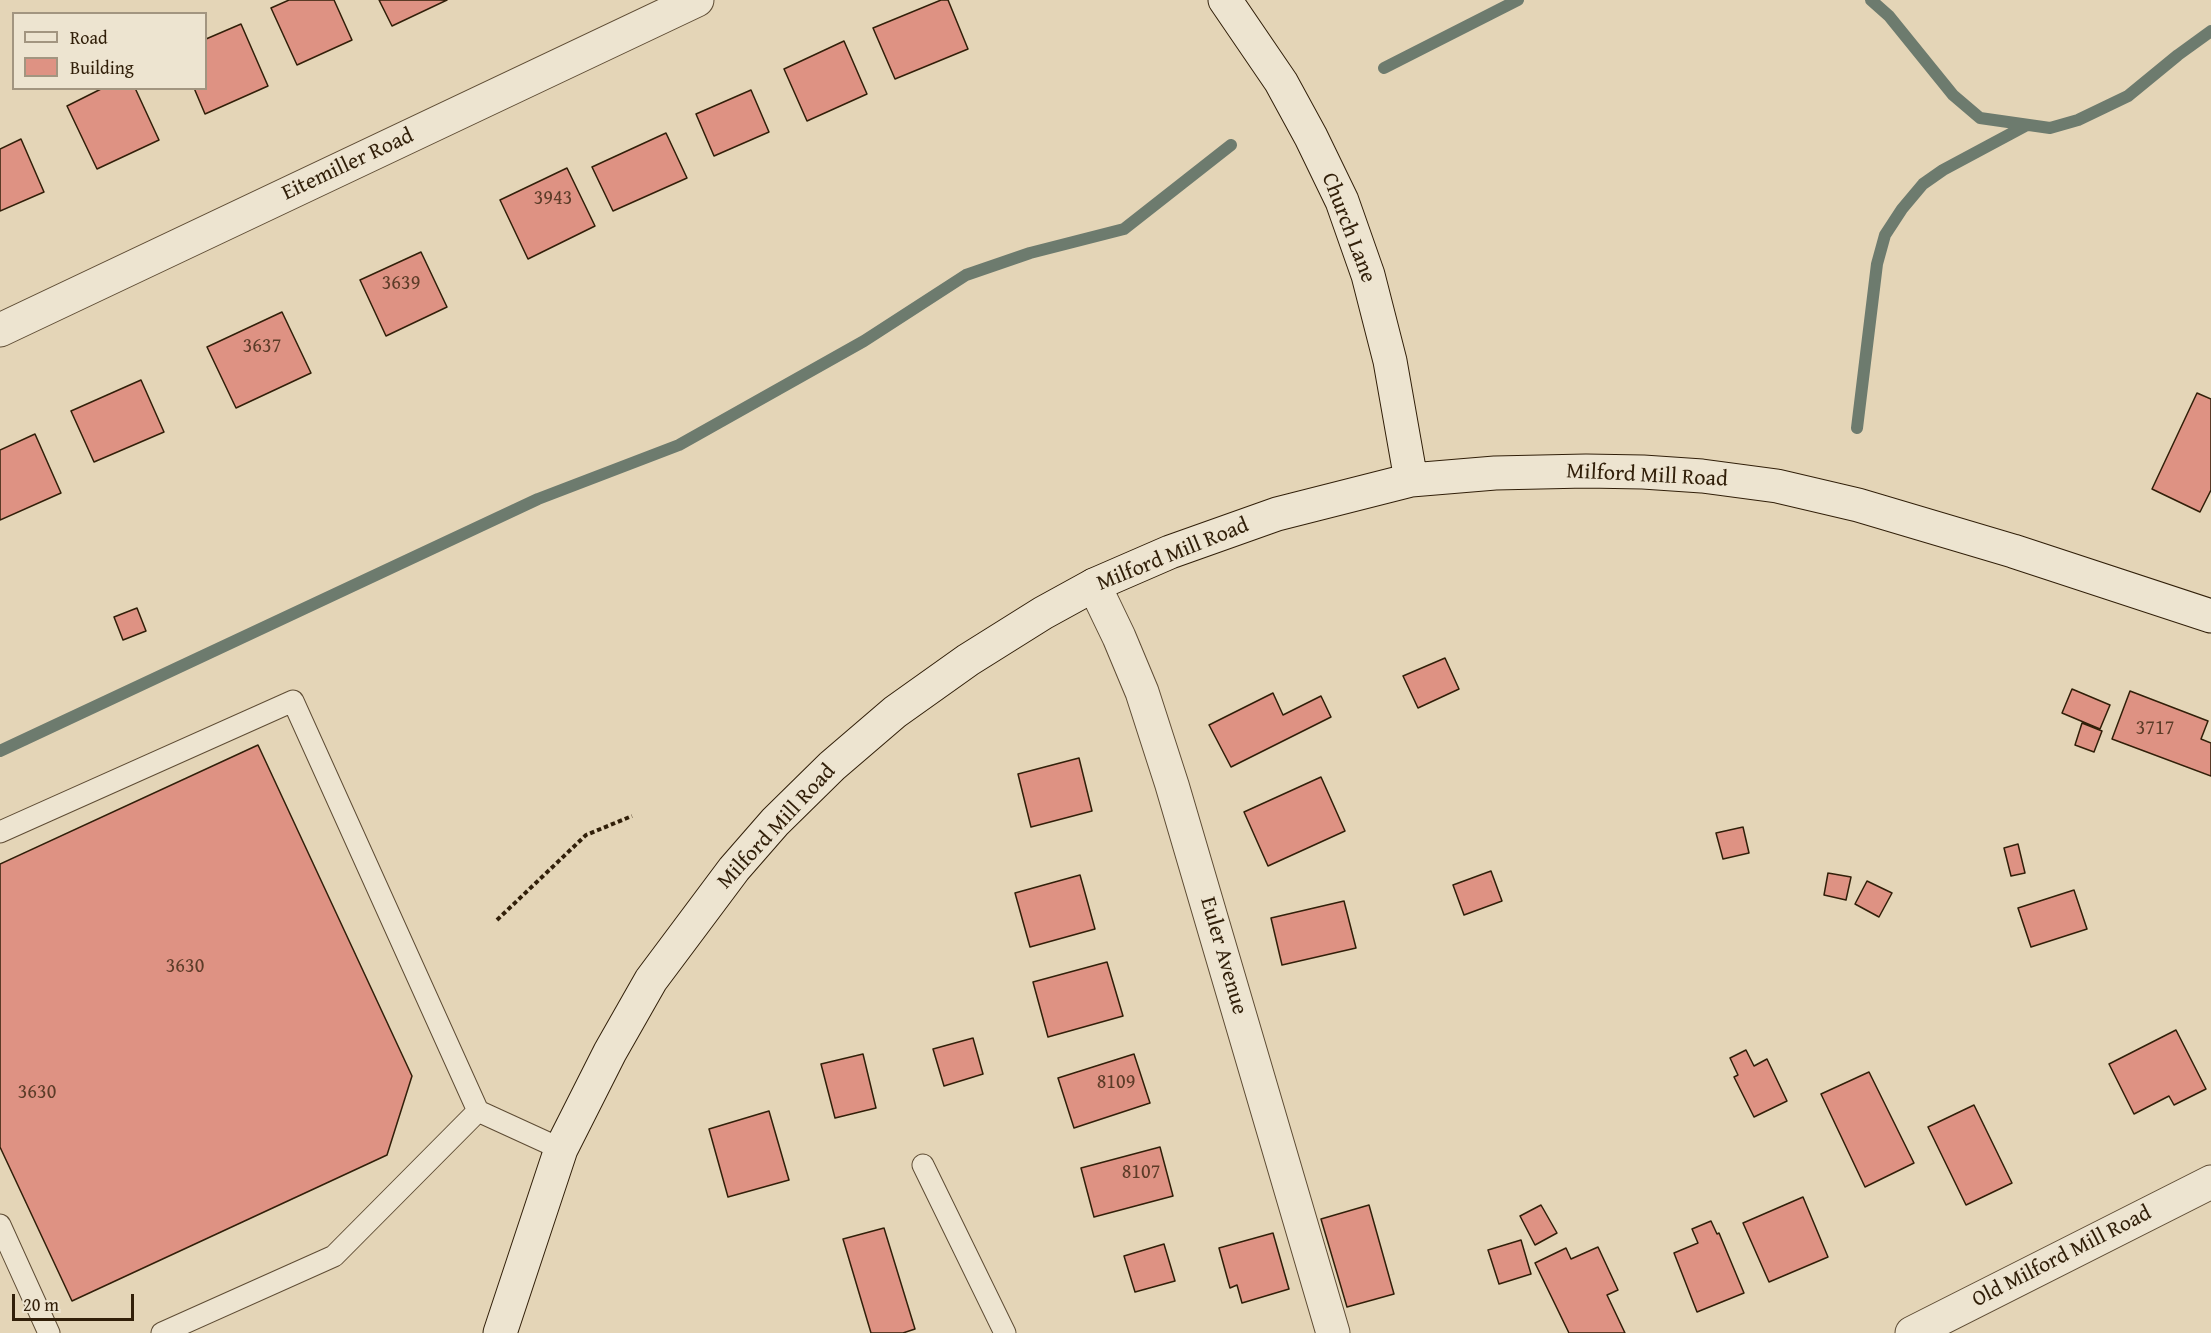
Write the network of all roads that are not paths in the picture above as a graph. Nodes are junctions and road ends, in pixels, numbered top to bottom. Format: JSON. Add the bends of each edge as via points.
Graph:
{"nodes":[{"id":1,"x":697,"y":0,"type":"edge"},
{"id":2,"x":1225,"y":0,"type":"edge"},
{"id":3,"x":0,"y":330,"type":"edge"},
{"id":4,"x":1411,"y":480,"type":"junction"},
{"id":5,"x":1094,"y":585,"type":"junction"},
{"id":6,"x":2211,"y":616,"type":"edge"},
{"id":7,"x":0,"y":832,"type":"edge"},
{"id":8,"x":478,"y":1111,"type":"junction"},
{"id":9,"x":561,"y":1149,"type":"junction"},
{"id":10,"x":923,"y":1165,"type":"dead end"},
{"id":11,"x":2211,"y":1182,"type":"edge"},
{"id":12,"x":0,"y":1225,"type":"edge"},
{"id":13,"x":49,"y":1333,"type":"edge"},
{"id":14,"x":162,"y":1333,"type":"edge"},
{"id":15,"x":500,"y":1333,"type":"edge"},
{"id":16,"x":1005,"y":1333,"type":"edge"},
{"id":17,"x":1333,"y":1333,"type":"edge"},
{"id":18,"x":1912,"y":1333,"type":"edge"}],
"edges":[{"from":1,"to":3,"type":"street","name":"Eitemiller Road"},
{"from":2,"to":4,"type":"street","name":"Church Lane","via":[[1281,82],[1342,201],[1368,275],[1390,361]]},
{"from":4,"to":5,"type":"street","name":"Milford Mill Road","via":[[1277,514],[1170,552]]},
{"from":4,"to":6,"type":"street","name":"Milford Mill Road","via":[[1598,471],[1702,476],[1777,486],[1858,504]]},
{"from":5,"to":9,"type":"street","name":"Milford Mill Road","via":[[968,660],[895,712],[775,822],[734,869],[651,980]]},
{"from":5,"to":17,"type":"street","name":"Euler Avenue","via":[[1142,692],[1172,785]]},
{"from":7,"to":8,"type":"lane","via":[[293,701]]},
{"from":8,"to":9,"type":"lane"},
{"from":8,"to":14,"type":"lane","via":[[334,1256]]},
{"from":9,"to":15,"type":"street","name":"Milford Mill Road"},
{"from":10,"to":16,"type":"lane"},
{"from":11,"to":18,"type":"street","name":"Old Milford Mill Road"},
{"from":12,"to":13,"type":"lane"}]}
